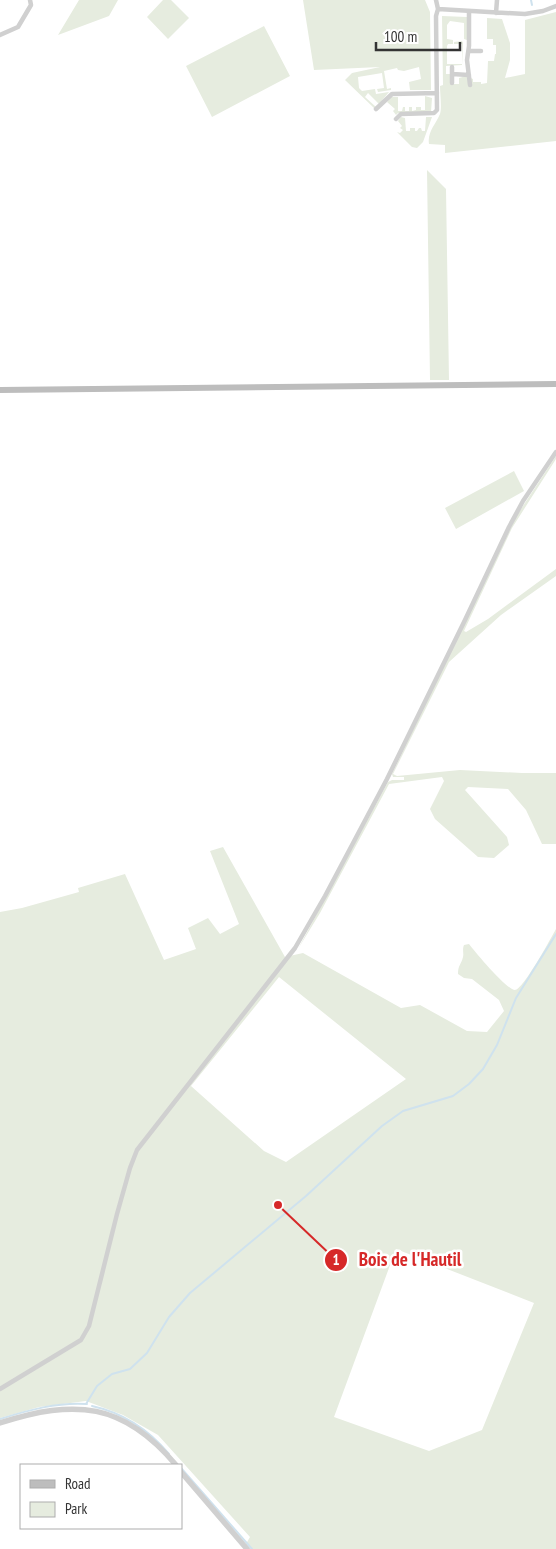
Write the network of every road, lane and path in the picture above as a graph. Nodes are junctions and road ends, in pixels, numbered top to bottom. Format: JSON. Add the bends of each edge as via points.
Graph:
{"nodes":[{"id":1,"x":30,"y":0,"type":"edge"},
{"id":2,"x":436,"y":0,"type":"edge"},
{"id":3,"x":497,"y":0,"type":"edge"},
{"id":4,"x":556,"y":6,"type":"edge"},
{"id":5,"x":438,"y":9,"type":"junction"},
{"id":6,"x":469,"y":12,"type":"junction"},
{"id":7,"x":496,"y":13,"type":"junction"},
{"id":8,"x":0,"y":35,"type":"edge"},
{"id":9,"x":469,"y":51,"type":"junction"},
{"id":10,"x":481,"y":51,"type":"dead end"},
{"id":11,"x":452,"y":67,"type":"dead end"},
{"id":12,"x":452,"y":74,"type":"junction"},
{"id":13,"x":469,"y":75,"type":"junction"},
{"id":14,"x":452,"y":83,"type":"dead end"},
{"id":15,"x":470,"y":85,"type":"dead end"},
{"id":16,"x":438,"y":93,"type":"junction"},
{"id":17,"x":376,"y":109,"type":"dead end"},
{"id":18,"x":396,"y":119,"type":"dead end"},
{"id":19,"x":556,"y":384,"type":"edge"},
{"id":20,"x":0,"y":390,"type":"edge"},
{"id":21,"x":556,"y":452,"type":"edge"},
{"id":22,"x":0,"y":1389,"type":"edge"},
{"id":23,"x":0,"y":1423,"type":"edge"},
{"id":24,"x":175,"y":1464,"type":"edge"},
{"id":25,"x":182,"y":1473,"type":"edge"},
{"id":26,"x":247,"y":1549,"type":"edge"}],
"edges":[{"from":1,"to":8,"type":"street","via":[[31,5],[18,27]]},
{"from":2,"to":5,"type":"street"},
{"from":3,"to":7,"type":"street"},
{"from":4,"to":7,"type":"street","via":[[531,14]]},
{"from":5,"to":6,"type":"street"},
{"from":5,"to":16,"type":"street"},
{"from":6,"to":7,"type":"street"},
{"from":6,"to":9,"type":"street"},
{"from":9,"to":10,"type":"street"},
{"from":9,"to":13,"type":"street"},
{"from":11,"to":12,"type":"street"},
{"from":12,"to":13,"type":"street"},
{"from":12,"to":14,"type":"street"},
{"from":13,"to":15,"type":"street"},
{"from":16,"to":17,"type":"street","via":[[392,94]]},
{"from":16,"to":18,"type":"street","via":[[436,112],[401,114]]},
{"from":19,"to":20,"type":"main road"},
{"from":21,"to":22,"type":"street","via":[[509,527],[387,780],[295,948],[138,1150],[117,1214],[89,1326],[81,1340]]},
{"from":23,"to":24,"type":"street","via":[[48,1410],[104,1413],[134,1426],[154,1441]]},
{"from":25,"to":26,"type":"street"}]}
